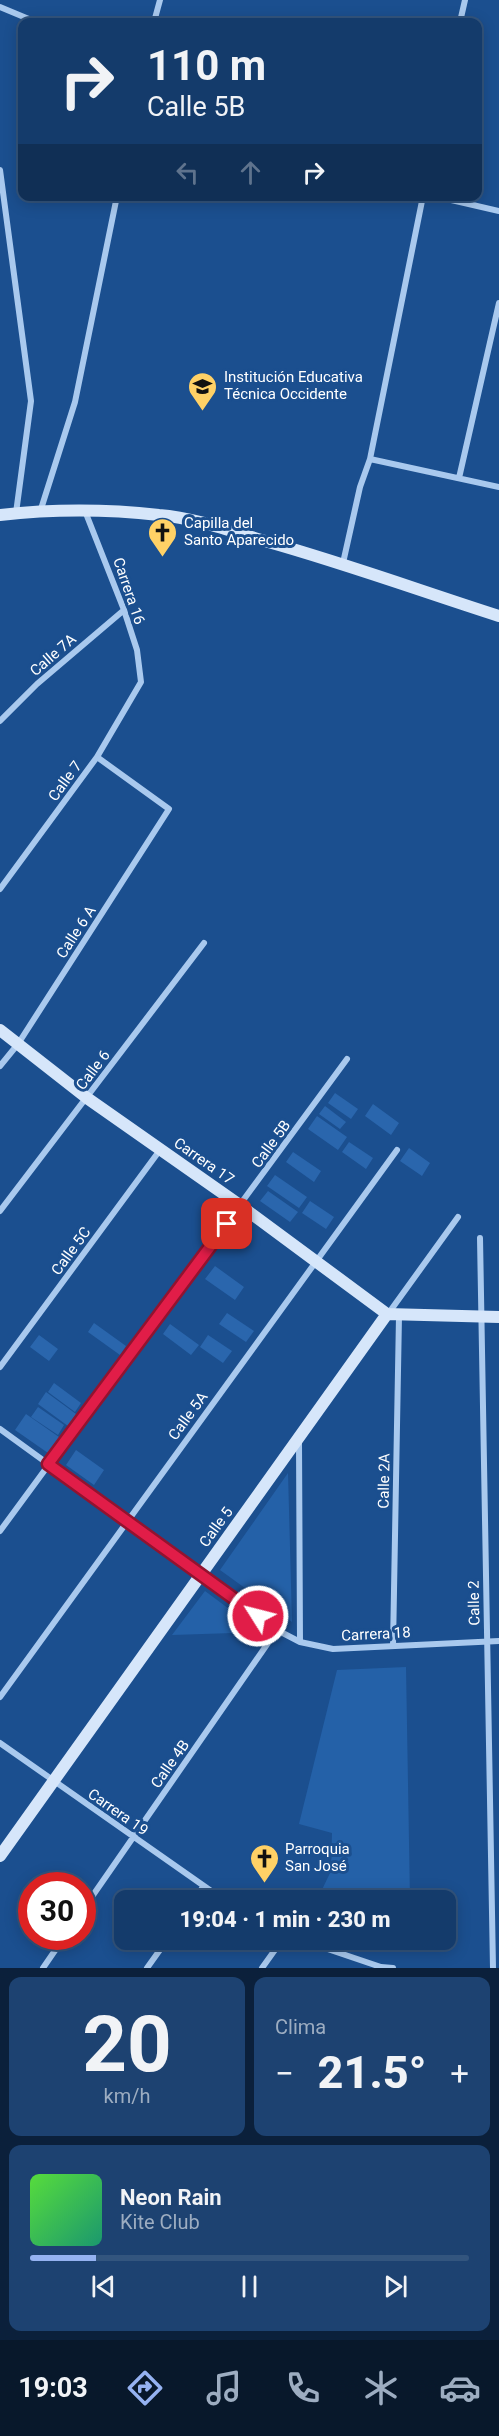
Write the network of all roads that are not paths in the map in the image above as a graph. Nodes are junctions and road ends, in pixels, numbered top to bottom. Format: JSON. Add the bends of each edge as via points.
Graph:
{"nodes":[{"id":1,"x":159,"y":0,"type":"edge"},
{"id":2,"x":465,"y":0,"type":"edge"},
{"id":3,"x":0,"y":6,"type":"edge"},
{"id":4,"x":27,"y":18,"type":"edge"},
{"id":5,"x":155,"y":18,"type":"edge"},
{"id":6,"x":461,"y":18,"type":"edge"},
{"id":7,"x":0,"y":170,"type":"edge"},
{"id":8,"x":116,"y":201,"type":"edge"},
{"id":9,"x":422,"y":201,"type":"edge"},
{"id":10,"x":456,"y":201,"type":"edge"},
{"id":11,"x":499,"y":211,"type":"edge"},
{"id":12,"x":499,"y":303,"type":"edge"},
{"id":13,"x":370,"y":459,"type":"junction"},
{"id":14,"x":459,"y":478,"type":"junction"},
{"id":15,"x":499,"y":487,"type":"edge"},
{"id":16,"x":41,"y":509,"type":"junction"},
{"id":17,"x":85,"y":510,"type":"junction"},
{"id":18,"x":16,"y":513,"type":"junction"},
{"id":19,"x":0,"y":515,"type":"edge"},
{"id":20,"x":343,"y":563,"type":"junction"},
{"id":21,"x":124,"y":610,"type":"junction"},
{"id":22,"x":499,"y":616,"type":"edge"},
{"id":23,"x":141,"y":682,"type":"joint"},
{"id":24,"x":0,"y":721,"type":"edge"},
{"id":25,"x":97,"y":758,"type":"junction"},
{"id":26,"x":0,"y":889,"type":"edge"},
{"id":27,"x":204,"y":943,"type":"dead end"},
{"id":28,"x":0,"y":1030,"type":"edge"},
{"id":29,"x":18,"y":1044,"type":"junction"},
{"id":30,"x":346,"y":1059,"type":"dead end"},
{"id":31,"x":0,"y":1066,"type":"edge"},
{"id":32,"x":87,"y":1098,"type":"junction"},
{"id":33,"x":161,"y":1149,"type":"junction"},
{"id":34,"x":397,"y":1150,"type":"dead end"},
{"id":35,"x":241,"y":1206,"type":"junction"},
{"id":36,"x":0,"y":1211,"type":"edge"},
{"id":37,"x":458,"y":1217,"type":"dead end"},
{"id":38,"x":480,"y":1238,"type":"dead end"},
{"id":39,"x":315,"y":1262,"type":"junction"},
{"id":40,"x":393,"y":1315,"type":"junction"},
{"id":41,"x":481,"y":1317,"type":"junction"},
{"id":42,"x":499,"y":1317,"type":"edge"},
{"id":43,"x":0,"y":1367,"type":"edge"},
{"id":44,"x":0,"y":1429,"type":"edge"},
{"id":45,"x":299,"y":1437,"type":"junction"},
{"id":46,"x":48,"y":1464,"type":"junction"},
{"id":47,"x":126,"y":1522,"type":"junction"},
{"id":48,"x":0,"y":1531,"type":"edge"},
{"id":49,"x":201,"y":1575,"type":"junction"},
{"id":50,"x":277,"y":1630,"type":"junction"},
{"id":51,"x":487,"y":1641,"type":"junction"},
{"id":52,"x":499,"y":1641,"type":"edge"},
{"id":53,"x":300,"y":1642,"type":"junction"},
{"id":54,"x":393,"y":1646,"type":"junction"},
{"id":55,"x":0,"y":1697,"type":"edge"},
{"id":56,"x":0,"y":1743,"type":"edge"},
{"id":57,"x":52,"y":1782,"type":"junction"},
{"id":58,"x":134,"y":1837,"type":"junction"},
{"id":59,"x":0,"y":1856,"type":"edge"},
{"id":60,"x":203,"y":1887,"type":"junction"},
{"id":61,"x":201,"y":1890,"type":"edge"},
{"id":62,"x":208,"y":1890,"type":"edge"},
{"id":63,"x":96,"y":1891,"type":"edge"},
{"id":64,"x":55,"y":1950,"type":"edge"},
{"id":65,"x":160,"y":1950,"type":"edge"},
{"id":66,"x":275,"y":1950,"type":"edge"},
{"id":67,"x":329,"y":1950,"type":"edge"},
{"id":68,"x":43,"y":1968,"type":"edge"},
{"id":69,"x":147,"y":1968,"type":"edge"},
{"id":70,"x":262,"y":1968,"type":"edge"},
{"id":71,"x":393,"y":1968,"type":"edge"},
{"id":72,"x":493,"y":1968,"type":"edge"}],
"edges":[{"from":1,"to":5,"type":"street"},
{"from":2,"to":6,"type":"street"},
{"from":3,"to":4,"type":"street"},
{"from":7,"to":18,"type":"street","via":[[31,400]]},
{"from":8,"to":16,"type":"street","via":[[75,402]]},
{"from":9,"to":13,"type":"street"},
{"from":10,"to":11,"type":"street"},
{"from":12,"to":14,"type":"street"},
{"from":13,"to":14,"type":"street"},
{"from":13,"to":20,"type":"street"},
{"from":14,"to":15,"type":"street"},
{"from":16,"to":17,"type":"street"},
{"from":16,"to":18,"type":"street"},
{"from":17,"to":20,"type":"street","via":[[161,515],[216,526]]},
{"from":17,"to":21,"type":"street","name":"Carrera 16"},
{"from":18,"to":19,"type":"street"},
{"from":20,"to":22,"type":"street"},
{"from":21,"to":23,"type":"street","name":"Carrera 16","via":[[137,650]]},
{"from":21,"to":24,"type":"street","name":"Calle 7A"},
{"from":23,"to":25,"type":"street","name":"Calle 7"},
{"from":25,"to":26,"type":"street","name":"Calle 7"},
{"from":25,"to":29,"type":"street","name":"Calle 6 A","via":[[170,808]]},
{"from":27,"to":32,"type":"street","name":"Calle 6"},
{"from":28,"to":29,"type":"street","name":"Carrera 17"},
{"from":29,"to":31,"type":"street","name":"Calle 6 A"},
{"from":29,"to":32,"type":"street","name":"Carrera 17"},
{"from":30,"to":35,"type":"street","name":"Calle 5B"},
{"from":32,"to":33,"type":"street","name":"Carrera 17"},
{"from":32,"to":36,"type":"street","name":"Calle 6"},
{"from":33,"to":35,"type":"street","name":"Carrera 17"},
{"from":33,"to":43,"type":"street","name":"Calle 5C"},
{"from":34,"to":39,"type":"street","name":"Calle 5A"},
{"from":35,"to":39,"type":"street","name":"Carrera 17"},
{"from":35,"to":46,"type":"street","name":"Calle 5B"},
{"from":37,"to":40,"type":"street","name":"Calle 5"},
{"from":38,"to":41,"type":"street","name":"Calle 2"},
{"from":39,"to":40,"type":"street","name":"Carrera 17"},
{"from":39,"to":47,"type":"street","name":"Calle 5A"},
{"from":40,"to":41,"type":"street"},
{"from":40,"to":45,"type":"street","name":"Calle 5"},
{"from":40,"to":54,"type":"street","name":"Calle 2A"},
{"from":41,"to":42,"type":"street"},
{"from":41,"to":51,"type":"street","name":"Calle 2"},
{"from":44,"to":46,"type":"street","name":"Carrera 18"},
{"from":45,"to":49,"type":"street","name":"Calle 5"},
{"from":45,"to":53,"type":"street"},
{"from":46,"to":47,"type":"street","name":"Carrera 18"},
{"from":46,"to":48,"type":"street","name":"Calle 5B"},
{"from":47,"to":49,"type":"street","name":"Carrera 18"},
{"from":47,"to":55,"type":"street","name":"Calle 5A"},
{"from":49,"to":50,"type":"street","name":"Carrera 18"},
{"from":49,"to":57,"type":"street","name":"Calle 5"},
{"from":50,"to":53,"type":"street","name":"Carrera 18"},
{"from":50,"to":58,"type":"street","name":"Calle 4B"},
{"from":51,"to":52,"type":"street","name":"Carrera 18"},
{"from":51,"to":54,"type":"street","name":"Carrera 18"},
{"from":51,"to":72,"type":"street","name":"Calle 2"},
{"from":53,"to":54,"type":"street","name":"Carrera 18","via":[[333,1649]]},
{"from":56,"to":57,"type":"street","name":"Carrera 19"},
{"from":57,"to":58,"type":"street","name":"Carrera 19"},
{"from":57,"to":59,"type":"street","name":"Calle 5"},
{"from":58,"to":60,"type":"street","name":"Carrera 19"},
{"from":58,"to":63,"type":"street","name":"Calle 4B"},
{"from":60,"to":61,"type":"street"},
{"from":60,"to":62,"type":"street","name":"Carrera 19"},
{"from":64,"to":68,"type":"street"},
{"from":65,"to":69,"type":"street"},
{"from":66,"to":70,"type":"street"},
{"from":67,"to":71,"type":"street","via":[[371,1965]]}]}
